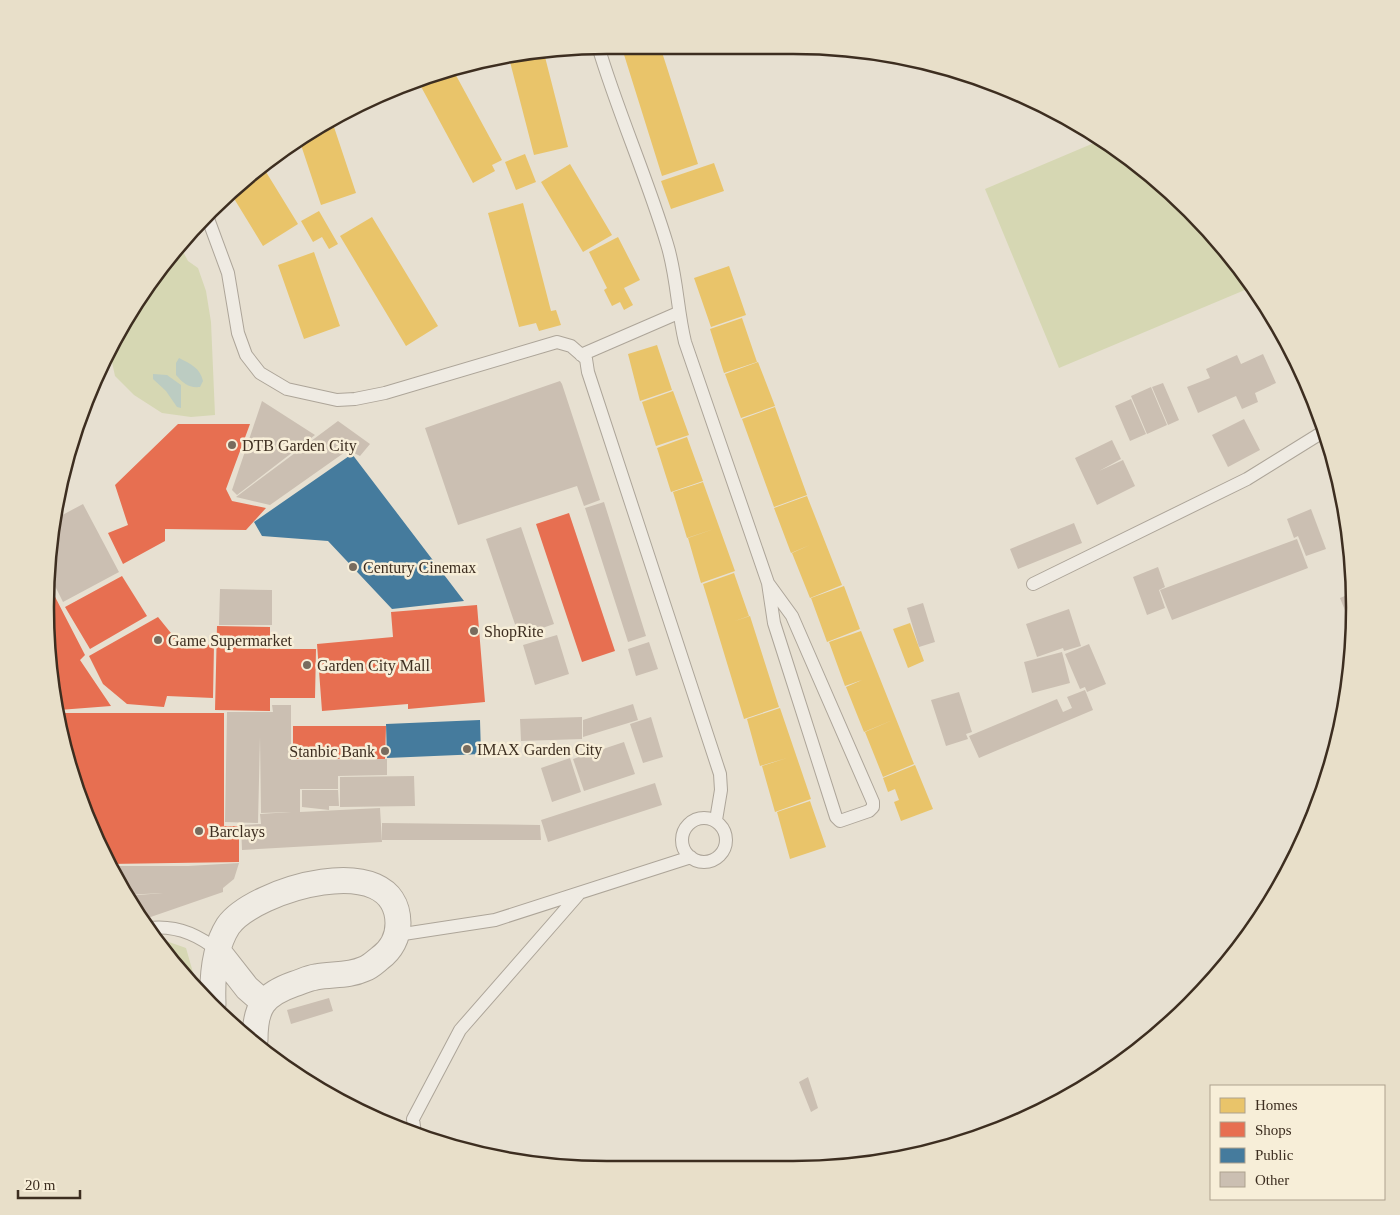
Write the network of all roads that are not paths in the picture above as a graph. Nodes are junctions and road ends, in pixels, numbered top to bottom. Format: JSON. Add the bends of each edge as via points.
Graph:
{"nodes":[{"id":1,"x":600,"y":54,"type":"edge"},
{"id":2,"x":209,"y":223,"type":"edge"},
{"id":3,"x":678,"y":313,"type":"junction"},
{"id":4,"x":582,"y":355,"type":"junction"},
{"id":5,"x":1318,"y":435,"type":"edge"},
{"id":6,"x":768,"y":583,"type":"junction"},
{"id":7,"x":1033,"y":584,"type":"dead end"},
{"id":8,"x":716,"y":820,"type":"junction"},
{"id":9,"x":691,"y":858,"type":"junction"},
{"id":10,"x":579,"y":894,"type":"junction"},
{"id":11,"x":156,"y":927,"type":"edge"},
{"id":12,"x":397,"y":935,"type":"junction"},
{"id":13,"x":218,"y":951,"type":"junction"},
{"id":14,"x":213,"y":995,"type":"edge"},
{"id":15,"x":262,"y":1002,"type":"junction"},
{"id":16,"x":254,"y":1034,"type":"edge"},
{"id":17,"x":414,"y":1126,"type":"edge"}],
"edges":[{"from":1,"to":3,"type":"lane","via":[[667,244],[676,280]]},
{"from":2,"to":4,"type":"lane","via":[[228,273],[238,333],[246,355],[260,373],[287,389],[336,400],[355,399],[557,342],[571,346]]},
{"from":3,"to":4,"type":"lane"},
{"from":3,"to":6,"type":"lane","via":[[685,342]]},
{"from":4,"to":8,"type":"lane","via":[[586,359],[720,774]]},
{"from":5,"to":7,"type":"lane","via":[[1247,479]]},
{"from":6,"to":6,"type":"lane","via":[[792,616],[873,802],[869,811],[840,821],[836,818],[774,623]]},
{"from":8,"to":9,"type":"lane","via":[[701,817],[688,824],[682,838]]},
{"from":8,"to":9,"type":"lane","via":[[727,838],[723,852],[712,861]]},
{"from":9,"to":10,"type":"lane"},
{"from":10,"to":12,"type":"lane","via":[[495,920]]},
{"from":10,"to":17,"type":"lane","via":[[460,1030],[413,1119]]},
{"from":11,"to":13,"type":"lane","via":[[186,931]]},
{"from":12,"to":13,"type":"street","via":[[396,909],[388,896],[364,882],[329,880],[270,898],[238,916],[229,926]]},
{"from":12,"to":15,"type":"street","via":[[387,953],[365,969],[314,977],[276,990]]},
{"from":13,"to":14,"type":"street"},
{"from":13,"to":15,"type":"street"},
{"from":15,"to":16,"type":"street","via":[[255,1020]]}]}
